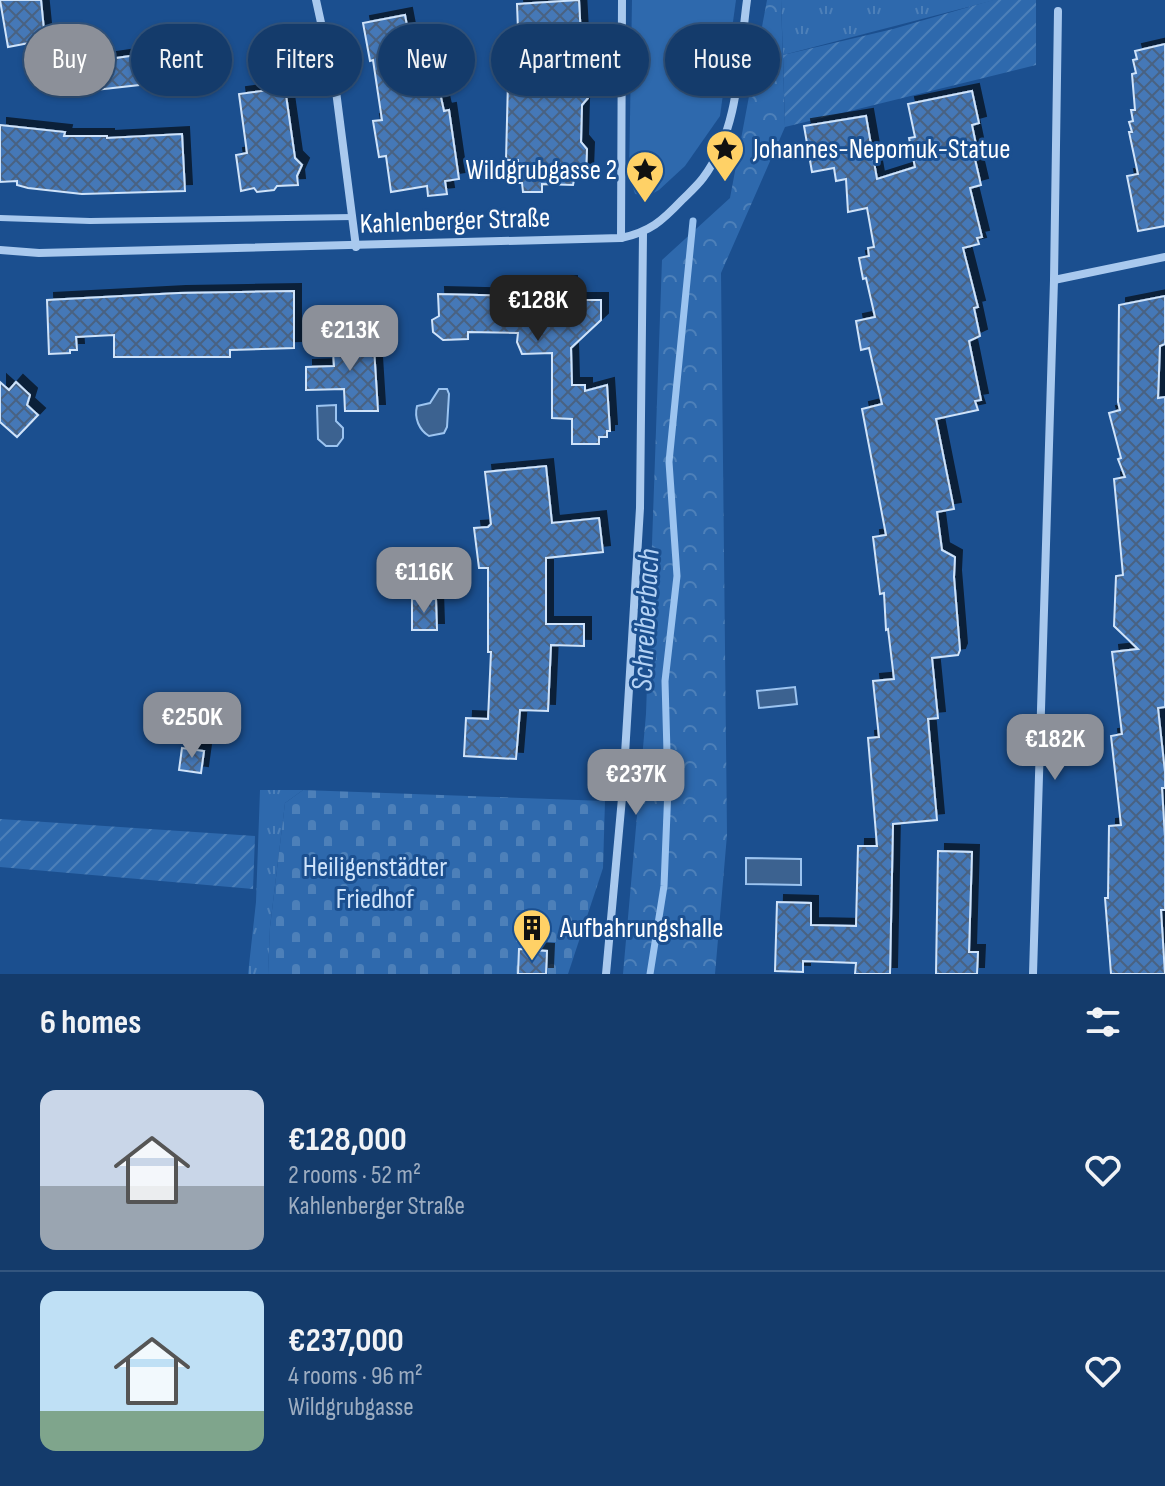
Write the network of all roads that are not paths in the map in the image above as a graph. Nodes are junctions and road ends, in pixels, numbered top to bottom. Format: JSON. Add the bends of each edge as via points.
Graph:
{"nodes":[{"id":1,"x":316,"y":0,"type":"edge"},
{"id":2,"x":622,"y":0,"type":"edge"},
{"id":3,"x":747,"y":0,"type":"edge"},
{"id":4,"x":1058,"y":11,"type":"dead end"},
{"id":5,"x":353,"y":217,"type":"junction"},
{"id":6,"x":0,"y":218,"type":"edge"},
{"id":7,"x":643,"y":234,"type":"junction"},
{"id":8,"x":621,"y":238,"type":"junction"},
{"id":9,"x":356,"y":247,"type":"junction"},
{"id":10,"x":0,"y":250,"type":"edge"},
{"id":11,"x":1165,"y":257,"type":"edge"},
{"id":12,"x":1054,"y":280,"type":"junction"},
{"id":13,"x":606,"y":974,"type":"edge"},
{"id":14,"x":1033,"y":974,"type":"edge"}],
"edges":[{"from":1,"to":5,"type":"street","via":[[336,91]]},
{"from":2,"to":8,"type":"street"},
{"from":3,"to":7,"type":"street","name":"Kahlenberger Straße","via":[[725,135],[703,179]]},
{"from":4,"to":12,"type":"street"},
{"from":5,"to":6,"type":"lane"},
{"from":5,"to":9,"type":"street"},
{"from":7,"to":8,"type":"street","name":"Kahlenberger Straße"},
{"from":7,"to":13,"type":"street","via":[[640,508]]},
{"from":8,"to":9,"type":"street","name":"Kahlenberger Straße"},
{"from":9,"to":10,"type":"street","name":"Kahlenberger Straße"},
{"from":11,"to":12,"type":"street"},
{"from":12,"to":14,"type":"street"}]}
